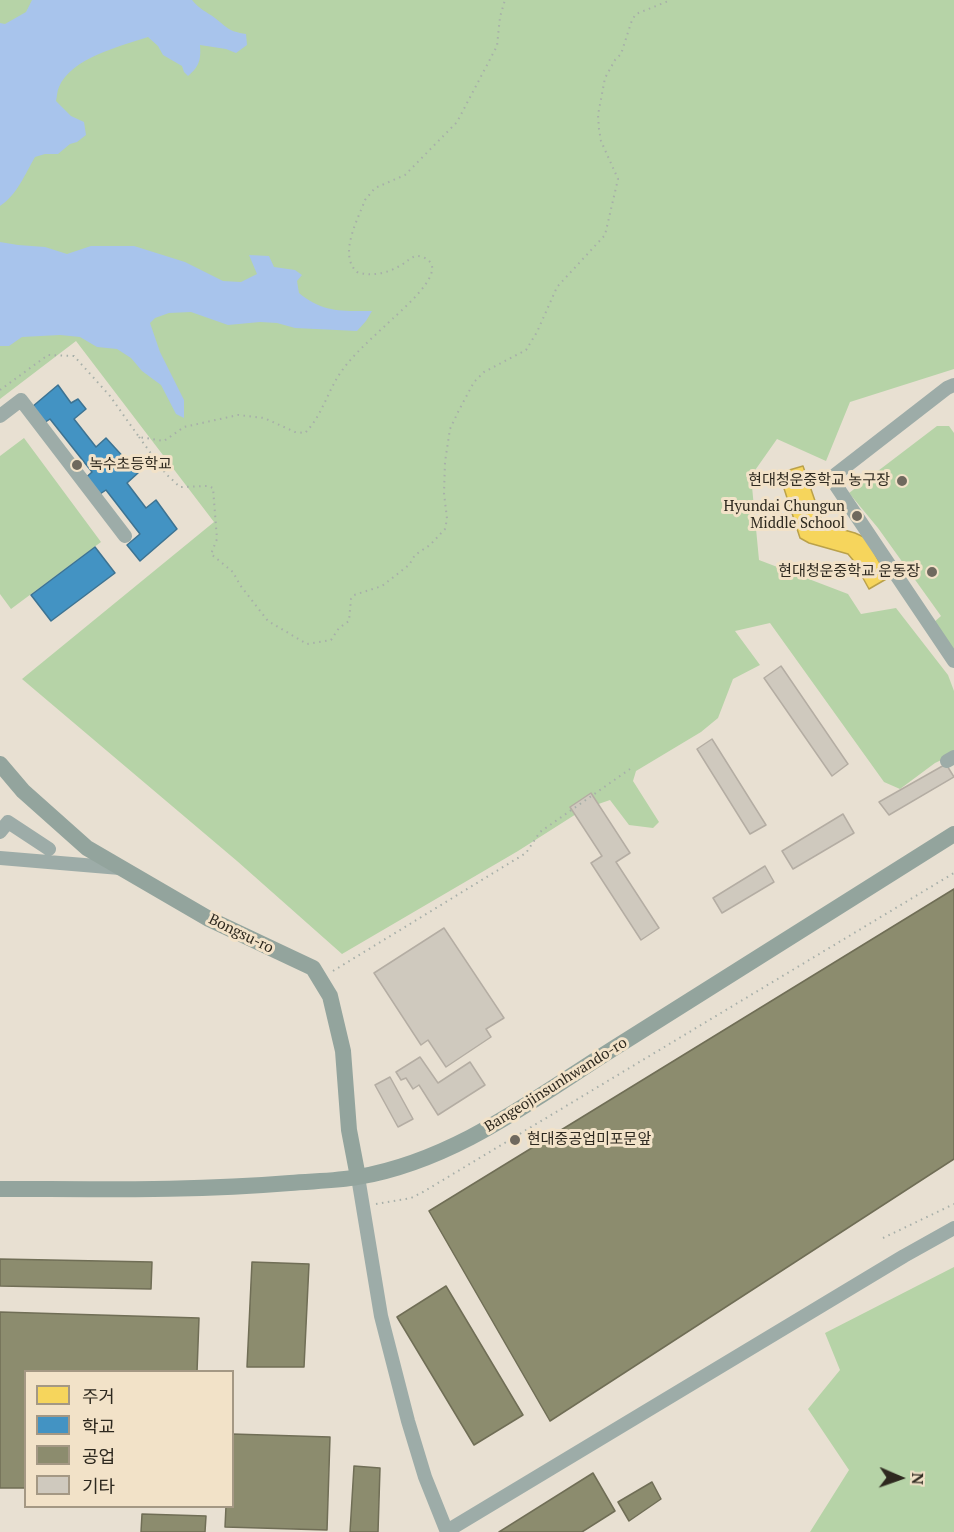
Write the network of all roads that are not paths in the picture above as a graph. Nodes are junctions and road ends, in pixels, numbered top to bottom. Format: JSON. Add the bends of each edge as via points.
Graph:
{"nodes":[{"id":1,"x":954,"y":385,"type":"edge"},
{"id":2,"x":0,"y":416,"type":"edge"},
{"id":3,"x":125,"y":536,"type":"dead end"},
{"id":4,"x":954,"y":661,"type":"edge"},
{"id":5,"x":0,"y":764,"type":"edge"},
{"id":6,"x":2,"y":822,"type":"edge"},
{"id":7,"x":954,"y":834,"type":"edge"},
{"id":8,"x":49,"y":849,"type":"dead end"},
{"id":9,"x":0,"y":858,"type":"edge"},
{"id":10,"x":121,"y":868,"type":"junction"},
{"id":11,"x":358,"y":1177,"type":"junction"},
{"id":12,"x":0,"y":1189,"type":"edge"},
{"id":13,"x":954,"y":1228,"type":"edge"},
{"id":14,"x":447,"y":1531,"type":"edge"}],
"edges":[{"from":1,"to":4,"type":"street","via":[[831,478]]},
{"from":2,"to":3,"type":"street","via":[[21,400]]},
{"from":5,"to":10,"type":"main road","name":"Bongsu-ro","via":[[22,791],[87,848]]},
{"from":6,"to":8,"type":"street"},
{"from":7,"to":11,"type":"main road","name":"Bangeojinsunhwando-ro","via":[[518,1112],[425,1159]]},
{"from":9,"to":10,"type":"street"},
{"from":10,"to":11,"type":"main road","name":"Bongsu-ro","via":[[209,919],[313,968],[330,996],[343,1051]]},
{"from":11,"to":12,"type":"main road","name":"Bangeojinsunhwando-ro","via":[[261,1186]]},
{"from":11,"to":14,"type":"street","via":[[381,1316],[425,1477]]},
{"from":13,"to":14,"type":"street"}]}
